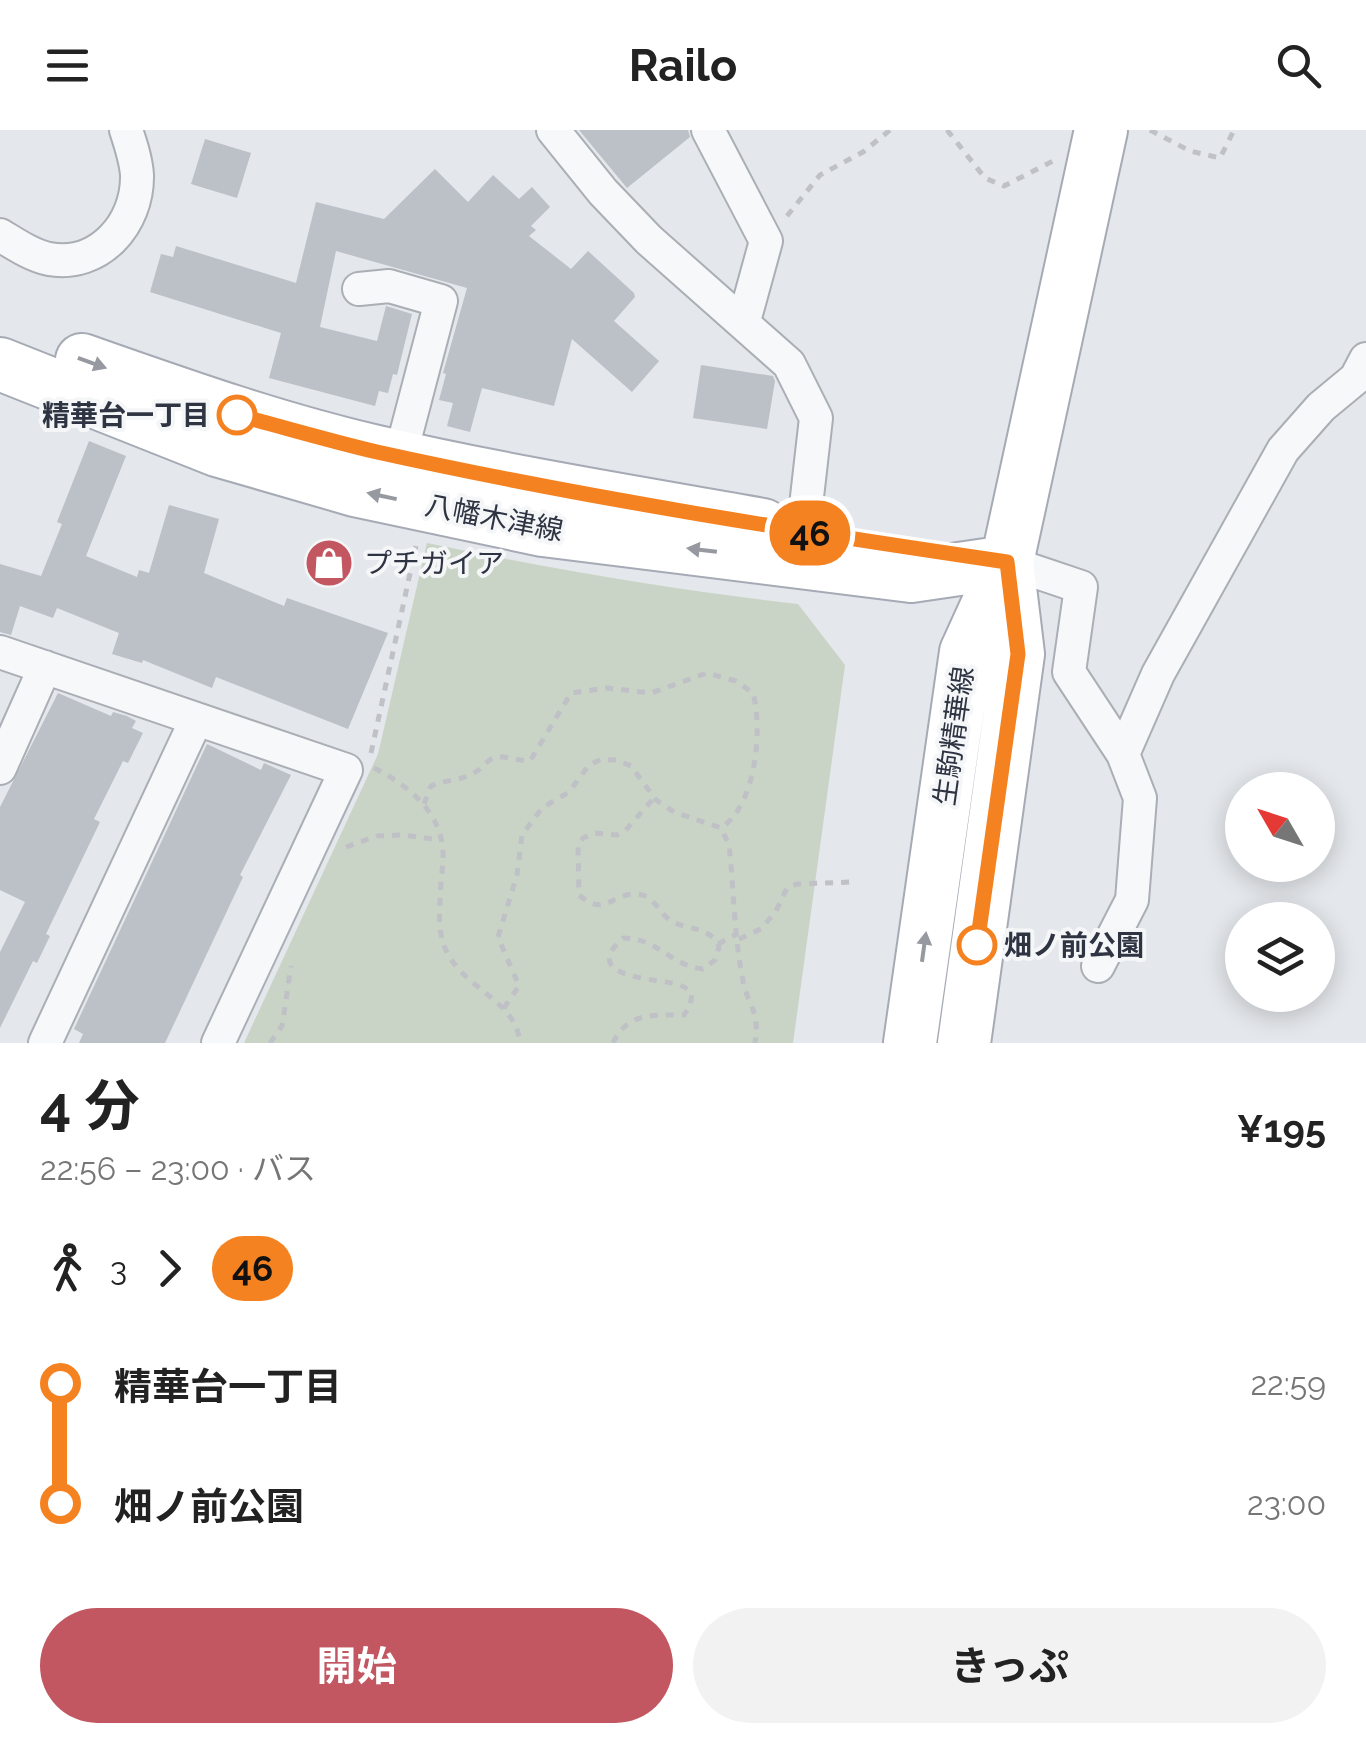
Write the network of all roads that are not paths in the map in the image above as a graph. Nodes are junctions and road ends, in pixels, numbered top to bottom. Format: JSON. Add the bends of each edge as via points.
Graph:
{"nodes":[{"id":1,"x":126,"y":130,"type":"edge"},
{"id":2,"x":552,"y":130,"type":"edge"},
{"id":3,"x":708,"y":130,"type":"edge"},
{"id":4,"x":1117,"y":132,"type":"edge"},
{"id":5,"x":0,"y":235,"type":"edge"},
{"id":6,"x":359,"y":289,"type":"dead end"},
{"id":7,"x":744,"y":321,"type":"junction"},
{"id":8,"x":0,"y":330,"type":"edge"},
{"id":9,"x":1366,"y":359,"type":"edge"},
{"id":10,"x":0,"y":364,"type":"edge"},
{"id":11,"x":400,"y":457,"type":"junction"},
{"id":12,"x":803,"y":532,"type":"junction"},
{"id":13,"x":1007,"y":562,"type":"junction"},
{"id":14,"x":0,"y":652,"type":"edge"},
{"id":15,"x":45,"y":667,"type":"junction"},
{"id":16,"x":196,"y":720,"type":"junction"},
{"id":17,"x":1123,"y":754,"type":"junction"},
{"id":18,"x":0,"y":768,"type":"edge"},
{"id":19,"x":1098,"y":966,"type":"dead end"},
{"id":20,"x":45,"y":1043,"type":"edge"},
{"id":21,"x":218,"y":1043,"type":"edge"},
{"id":22,"x":910,"y":1043,"type":"edge"},
{"id":23,"x":964,"y":1043,"type":"edge"}],
"edges":[{"from":1,"to":5,"type":"street","via":[[136,192],[124,223],[102,249],[76,259],[45,258]]},
{"from":2,"to":7,"type":"street","via":[[648,240]]},
{"from":3,"to":7,"type":"street","via":[[766,241]]},
{"from":4,"to":13,"type":"main road"},
{"from":6,"to":11,"type":"street","via":[[389,286],[441,302]]},
{"from":7,"to":12,"type":"street","via":[[790,364],[816,418]]},
{"from":8,"to":11,"type":"main road","name":"八幡木津線","one_way":true,"via":[[234,414]]},
{"from":9,"to":17,"type":"street","via":[[1356,378],[1284,450],[1158,674]]},
{"from":13,"to":10,"type":"main road","name":"八幡木津線","one_way":true,"via":[[911,576],[543,530],[355,490],[217,450]]},
{"from":11,"to":12,"type":"main road","name":"八幡木津線"},
{"from":12,"to":13,"type":"main road","name":"八幡木津線"},
{"from":13,"to":17,"type":"street","via":[[1082,587],[1069,672]]},
{"from":22,"to":13,"type":"main road","name":"生駒精華線","one_way":true,"via":[[966,652]]},
{"from":13,"to":23,"type":"main road","name":"生駒精華線","via":[[1018,654]]},
{"from":14,"to":15,"type":"street"},
{"from":15,"to":16,"type":"street"},
{"from":15,"to":18,"type":"street"},
{"from":16,"to":20,"type":"street"},
{"from":16,"to":21,"type":"street","via":[[346,770]]},
{"from":17,"to":19,"type":"street","via":[[1140,798],[1132,900]]}]}
